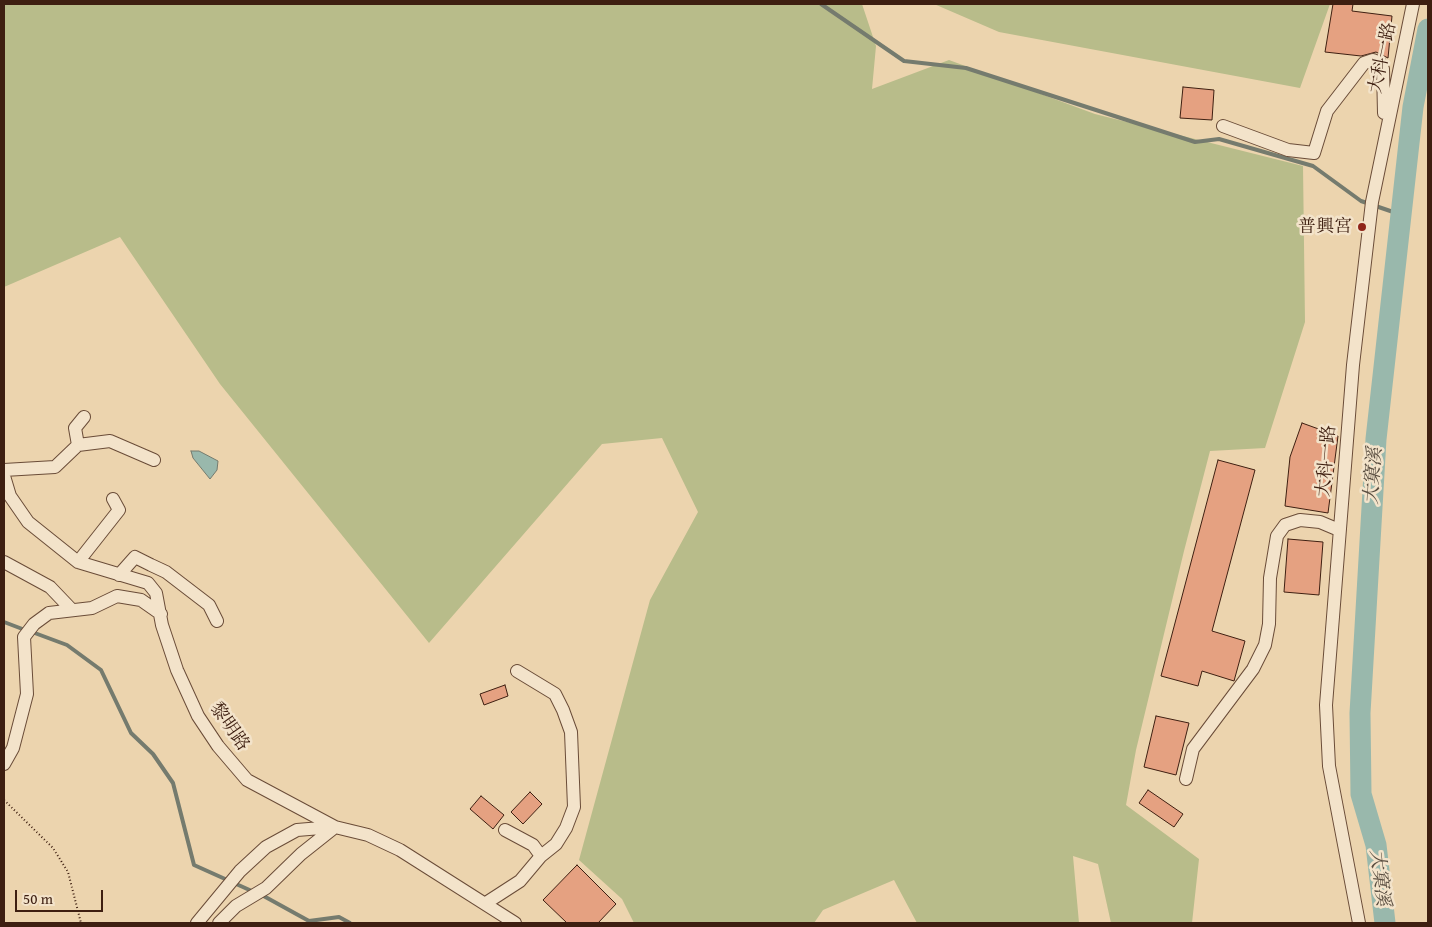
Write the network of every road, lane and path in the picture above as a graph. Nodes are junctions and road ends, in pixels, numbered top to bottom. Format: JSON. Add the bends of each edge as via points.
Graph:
{"nodes":[{"id":1,"x":1413,"y":4,"type":"edge"},
{"id":2,"x":1223,"y":126,"type":"dead end"},
{"id":3,"x":1385,"y":135,"type":"junction"},
{"id":4,"x":84,"y":417,"type":"dead end"},
{"id":5,"x":78,"y":445,"type":"junction"},
{"id":6,"x":154,"y":460,"type":"dead end"},
{"id":7,"x":4,"y":470,"type":"edge"},
{"id":8,"x":4,"y":476,"type":"edge"},
{"id":9,"x":113,"y":499,"type":"dead end"},
{"id":10,"x":1339,"y":530,"type":"junction"},
{"id":11,"x":4,"y":562,"type":"edge"},
{"id":12,"x":78,"y":562,"type":"junction"},
{"id":13,"x":119,"y":575,"type":"junction"},
{"id":14,"x":71,"y":609,"type":"junction"},
{"id":15,"x":161,"y":614,"type":"junction"},
{"id":16,"x":217,"y":621,"type":"dead end"},
{"id":17,"x":517,"y":672,"type":"dead end"},
{"id":18,"x":4,"y":764,"type":"edge"},
{"id":19,"x":1186,"y":779,"type":"dead end"},
{"id":20,"x":4,"y":800,"type":"edge"},
{"id":21,"x":335,"y":827,"type":"junction"},
{"id":22,"x":505,"y":830,"type":"dead end"},
{"id":23,"x":540,"y":856,"type":"junction"},
{"id":24,"x":486,"y":903,"type":"junction"},
{"id":25,"x":81,"y":923,"type":"edge"},
{"id":26,"x":197,"y":923,"type":"edge"},
{"id":27,"x":219,"y":923,"type":"edge"},
{"id":28,"x":515,"y":923,"type":"edge"},
{"id":29,"x":1359,"y":923,"type":"edge"}],
"edges":[{"from":1,"to":3,"type":"street","name":"大科一路"},
{"from":2,"to":3,"type":"street","via":[[1288,150],[1314,153],[1326,111],[1364,64],[1373,60],[1383,69]]},
{"from":3,"to":10,"type":"street","name":"大科一路","via":[[1370,211]]},
{"from":4,"to":5,"type":"street","via":[[75,428]]},
{"from":5,"to":6,"type":"street","via":[[110,441]]},
{"from":5,"to":7,"type":"street","via":[[55,467]]},
{"from":8,"to":12,"type":"street","name":"黎明路","via":[[10,496],[28,522]]},
{"from":9,"to":12,"type":"street","via":[[119,510]]},
{"from":10,"to":19,"type":"street","via":[[1320,522],[1300,520],[1285,526],[1277,536],[1270,578],[1270,624],[1265,646],[1254,669],[1194,749]]},
{"from":10,"to":29,"type":"street","name":"大科一路","via":[[1326,734],[1329,766]]},
{"from":11,"to":14,"type":"street","via":[[50,587]]},
{"from":12,"to":13,"type":"street","name":"黎明路"},
{"from":13,"to":15,"type":"street","name":"黎明路","via":[[148,583],[156,593]]},
{"from":13,"to":16,"type":"street","via":[[135,557],[166,572],[209,605]]},
{"from":14,"to":15,"type":"street","via":[[92,608],[117,596],[141,600]]},
{"from":14,"to":18,"type":"street","via":[[49,613],[24,637],[27,694],[13,748]]},
{"from":15,"to":21,"type":"street","name":"黎明路","via":[[177,670],[198,716],[218,746],[247,780]]},
{"from":17,"to":23,"type":"street","via":[[555,694],[571,732],[574,807],[556,844]]},
{"from":20,"to":25,"type":"path","via":[[53,848],[68,872]]},
{"from":21,"to":24,"type":"street","name":"黎明路","via":[[385,842]]},
{"from":21,"to":26,"type":"street","via":[[297,830],[274,842],[252,858]]},
{"from":21,"to":27,"type":"street"},
{"from":22,"to":23,"type":"street","via":[[533,845]]},
{"from":23,"to":24,"type":"street","via":[[520,881]]},
{"from":24,"to":28,"type":"street","name":"黎明路"}]}
